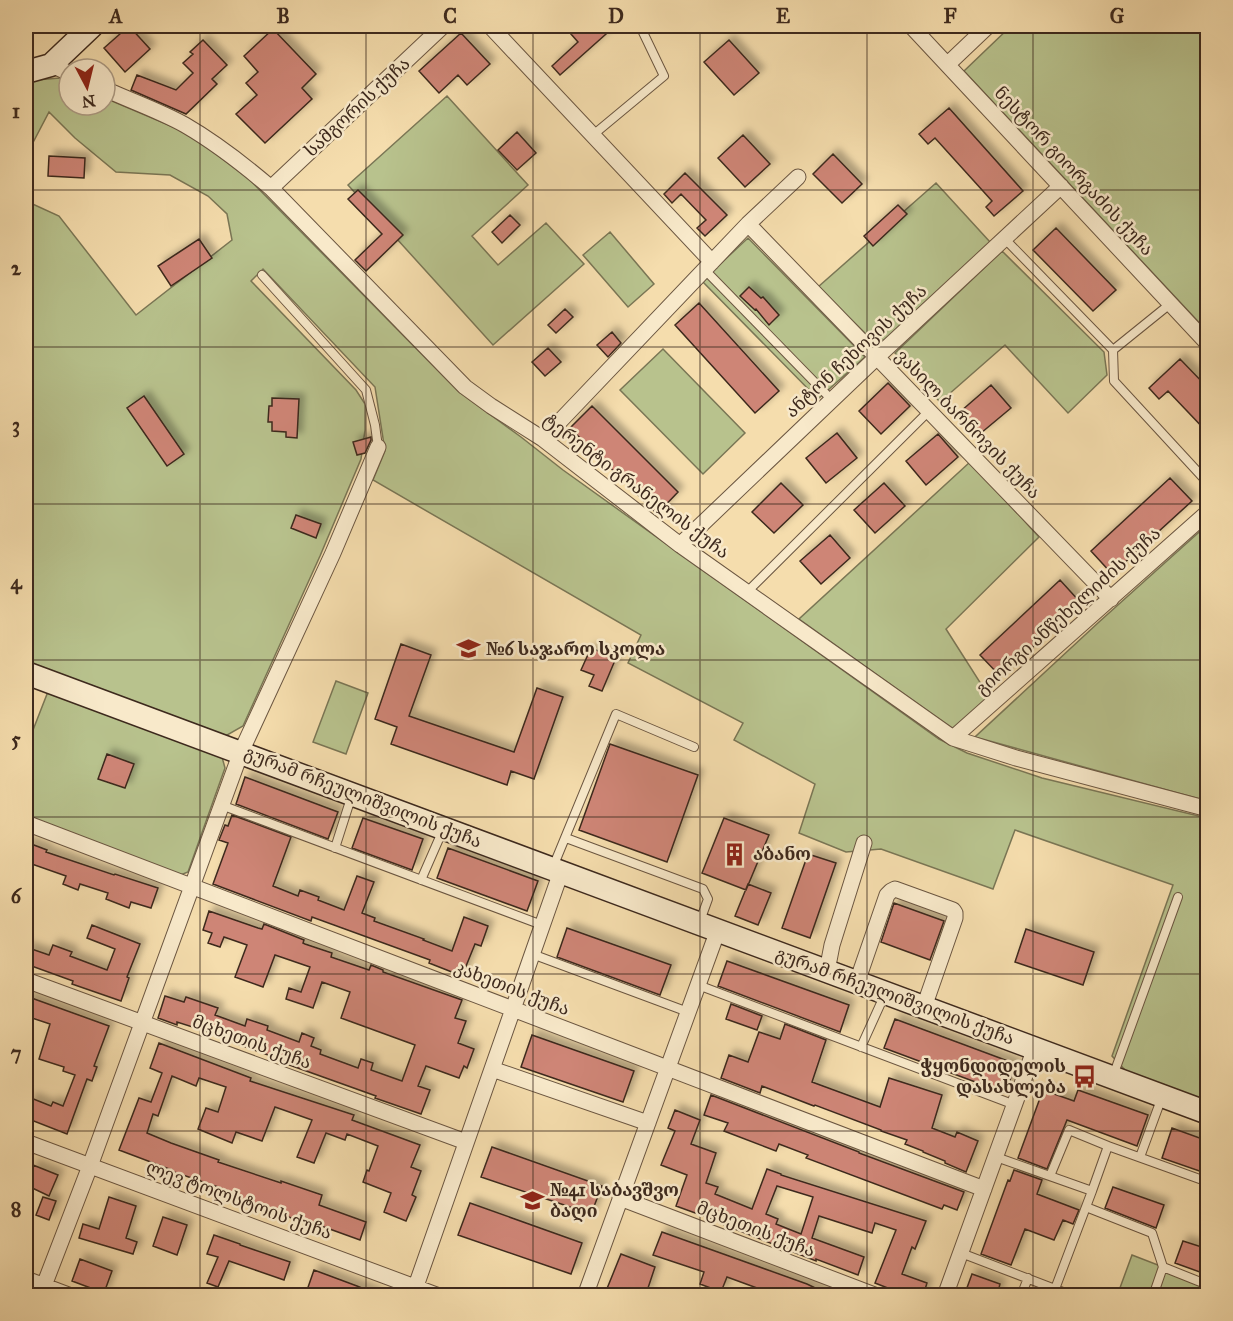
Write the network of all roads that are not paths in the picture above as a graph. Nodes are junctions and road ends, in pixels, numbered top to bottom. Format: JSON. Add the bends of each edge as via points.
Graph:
{"nodes":[{"id":1,"x":92,"y":26,"type":"edge"},
{"id":2,"x":443,"y":26,"type":"edge"},
{"id":3,"x":490,"y":26,"type":"edge"},
{"id":4,"x":640,"y":26,"type":"edge"},
{"id":5,"x":911,"y":26,"type":"edge"},
{"id":6,"x":988,"y":26,"type":"edge"},
{"id":7,"x":69,"y":57,"type":"edge"},
{"id":8,"x":948,"y":64,"type":"junction"},
{"id":9,"x":57,"y":69,"type":"edge"},
{"id":10,"x":26,"y":72,"type":"edge"},
{"id":11,"x":117,"y":94,"type":"edge"},
{"id":12,"x":593,"y":135,"type":"junction"},
{"id":13,"x":798,"y":177,"type":"dead end"},
{"id":14,"x":1061,"y":186,"type":"junction"},
{"id":15,"x":270,"y":188,"type":"junction"},
{"id":16,"x":748,"y":224,"type":"junction"},
{"id":17,"x":1004,"y":238,"type":"junction"},
{"id":18,"x":708,"y":266,"type":"junction"},
{"id":19,"x":262,"y":275,"type":"dead end"},
{"id":20,"x":1170,"y":304,"type":"junction"},
{"id":21,"x":1208,"y":344,"type":"edge"},
{"id":22,"x":1113,"y":350,"type":"junction"},
{"id":23,"x":877,"y":357,"type":"junction"},
{"id":24,"x":832,"y":400,"type":"junction"},
{"id":25,"x":929,"y":411,"type":"junction"},
{"id":26,"x":543,"y":440,"type":"junction"},
{"id":27,"x":378,"y":447,"type":"joint"},
{"id":28,"x":1208,"y":483,"type":"edge"},
{"id":29,"x":1208,"y":512,"type":"edge"},
{"id":30,"x":680,"y":545,"type":"junction"},
{"id":31,"x":747,"y":592,"type":"junction"},
{"id":32,"x":1111,"y":599,"type":"junction"},
{"id":33,"x":26,"y":673,"type":"edge"},
{"id":34,"x":953,"y":738,"type":"junction"},
{"id":35,"x":694,"y":747,"type":"dead end"},
{"id":36,"x":241,"y":752,"type":"junction"},
{"id":37,"x":352,"y":794,"type":"junction"},
{"id":38,"x":221,"y":806,"type":"junction"},
{"id":39,"x":1208,"y":809,"type":"edge"},
{"id":40,"x":26,"y":823,"type":"edge"},
{"id":41,"x":443,"y":828,"type":"junction"},
{"id":42,"x":566,"y":838,"type":"junction"},
{"id":43,"x":864,"y":843,"type":"dead end"},
{"id":44,"x":335,"y":848,"type":"junction"},
{"id":45,"x":556,"y":870,"type":"junction"},
{"id":46,"x":421,"y":880,"type":"junction"},
{"id":47,"x":191,"y":886,"type":"junction"},
{"id":48,"x":1178,"y":897,"type":"dead end"},
{"id":49,"x":542,"y":925,"type":"junction"},
{"id":50,"x":708,"y":926,"type":"junction"},
{"id":51,"x":532,"y":954,"type":"junction"},
{"id":52,"x":827,"y":971,"type":"junction"},
{"id":53,"x":859,"y":978,"type":"junction"},
{"id":54,"x":26,"y":980,"type":"edge"},
{"id":55,"x":698,"y":985,"type":"junction"},
{"id":56,"x":886,"y":993,"type":"junction"},
{"id":57,"x":926,"y":1002,"type":"junction"},
{"id":58,"x":512,"y":1009,"type":"junction"},
{"id":59,"x":688,"y":1012,"type":"junction"},
{"id":60,"x":142,"y":1022,"type":"junction"},
{"id":61,"x":861,"y":1047,"type":"junction"},
{"id":62,"x":1035,"y":1048,"type":"junction"},
{"id":63,"x":667,"y":1068,"type":"junction"},
{"id":64,"x":492,"y":1069,"type":"junction"},
{"id":65,"x":1113,"y":1077,"type":"junction"},
{"id":66,"x":1162,"y":1096,"type":"junction"},
{"id":67,"x":1015,"y":1105,"type":"junction"},
{"id":68,"x":1208,"y":1113,"type":"edge"},
{"id":69,"x":648,"y":1123,"type":"junction"},
{"id":70,"x":26,"y":1142,"type":"edge"},
{"id":71,"x":466,"y":1142,"type":"junction"},
{"id":72,"x":1108,"y":1146,"type":"junction"},
{"id":73,"x":996,"y":1157,"type":"junction"},
{"id":74,"x":1140,"y":1157,"type":"junction"},
{"id":75,"x":90,"y":1166,"type":"junction"},
{"id":76,"x":1050,"y":1176,"type":"junction"},
{"id":77,"x":1208,"y":1182,"type":"edge"},
{"id":78,"x":984,"y":1189,"type":"junction"},
{"id":79,"x":1092,"y":1191,"type":"junction"},
{"id":80,"x":620,"y":1198,"type":"junction"},
{"id":81,"x":1086,"y":1207,"type":"junction"},
{"id":82,"x":961,"y":1253,"type":"junction"},
{"id":83,"x":1163,"y":1267,"type":"junction"},
{"id":84,"x":1028,"y":1278,"type":"junction"},
{"id":85,"x":26,"y":1279,"type":"edge"},
{"id":86,"x":1208,"y":1285,"type":"edge"},
{"id":87,"x":416,"y":1286,"type":"junction"},
{"id":88,"x":1055,"y":1289,"type":"junction"},
{"id":89,"x":42,"y":1291,"type":"edge"},
{"id":90,"x":70,"y":1296,"type":"edge"},
{"id":91,"x":439,"y":1296,"type":"edge"},
{"id":92,"x":585,"y":1296,"type":"edge"},
{"id":93,"x":877,"y":1296,"type":"edge"},
{"id":94,"x":945,"y":1296,"type":"edge"},
{"id":95,"x":1021,"y":1296,"type":"edge"},
{"id":96,"x":1072,"y":1296,"type":"edge"},
{"id":97,"x":1153,"y":1296,"type":"edge"}],
"edges":[{"from":1,"to":7,"type":"street"},
{"from":2,"to":15,"type":"street","name":"სამგორის ქუჩა"},
{"from":3,"to":12,"type":"street"},
{"from":4,"to":12,"type":"lane","via":[[664,76]]},
{"from":5,"to":8,"type":"street","name":"ნესტორ გიორგაძის ქუჩა"},
{"from":6,"to":8,"type":"street"},
{"from":8,"to":14,"type":"street","name":"ნესტორ გიორგაძის ქუჩა"},
{"from":9,"to":10,"type":"street"},
{"from":11,"to":15,"type":"street","name":"ტერენტი გრანელის ქუჩა","via":[[212,141]]},
{"from":12,"to":18,"type":"street"},
{"from":13,"to":16,"type":"street"},
{"from":14,"to":17,"type":"street","name":"ანტონ ჩეხოვის ქუჩა"},
{"from":14,"to":20,"type":"street","name":"ნესტორ გიორგაძის ქუჩა"},
{"from":15,"to":26,"type":"street","name":"ტერენტი გრანელის ქუჩა","via":[[465,387]]},
{"from":16,"to":18,"type":"street"},
{"from":16,"to":23,"type":"street","name":"ვასილ ბარნოვის ქუჩა"},
{"from":17,"to":22,"type":"lane"},
{"from":17,"to":23,"type":"street","name":"ანტონ ჩეხოვის ქუჩა"},
{"from":18,"to":24,"type":"lane"},
{"from":18,"to":26,"type":"street"},
{"from":19,"to":27,"type":"lane","via":[[366,390]]},
{"from":20,"to":21,"type":"street","name":"ნესტორ გიორგაძის ქუჩა"},
{"from":20,"to":22,"type":"lane"},
{"from":22,"to":28,"type":"lane","via":[[1114,381]]},
{"from":23,"to":24,"type":"street","name":"ანტონ ჩეხოვის ქუჩა"},
{"from":23,"to":25,"type":"street","name":"ვასილ ბარნოვის ქუჩა"},
{"from":24,"to":30,"type":"street","name":"ანტონ ჩეხოვის ქუჩა"},
{"from":25,"to":31,"type":"lane"},
{"from":25,"to":32,"type":"street","name":"ვასილ ბარნოვის ქუჩა"},
{"from":26,"to":30,"type":"street","name":"ტერენტი გრანელის ქუჩა"},
{"from":27,"to":36,"type":"street"},
{"from":29,"to":32,"type":"street","name":"გიორგი ანწეხელიძის ქუჩა"},
{"from":30,"to":31,"type":"street","name":"ტერენტი გრანელის ქუჩა"},
{"from":31,"to":34,"type":"street","name":"ტერენტი გრანელის ქუჩა"},
{"from":32,"to":34,"type":"street","name":"გიორგი ანწეხელიძის ქუჩა"},
{"from":33,"to":36,"type":"street","name":"გურამ რჩეულიშვილის ქუჩა"},
{"from":34,"to":39,"type":"street","name":"ტერენტი გრანელის ქუჩა"},
{"from":35,"to":42,"type":"lane","via":[[616,714]]},
{"from":36,"to":37,"type":"street","name":"გურამ რჩეულიშვილის ქუჩა"},
{"from":36,"to":38,"type":"street"},
{"from":37,"to":41,"type":"street","name":"გურამ რჩეულიშვილის ქუჩა"},
{"from":37,"to":44,"type":"lane"},
{"from":38,"to":44,"type":"lane"},
{"from":38,"to":47,"type":"street"},
{"from":40,"to":47,"type":"street","name":"კახეთის ქუჩა"},
{"from":41,"to":45,"type":"street","name":"გურამ რჩეულიშვილის ქუჩა"},
{"from":41,"to":46,"type":"lane"},
{"from":42,"to":45,"type":"lane"},
{"from":42,"to":50,"type":"lane","via":[[704,889]]},
{"from":43,"to":52,"type":"street"},
{"from":44,"to":46,"type":"lane"},
{"from":45,"to":49,"type":"street"},
{"from":45,"to":50,"type":"street","name":"გურამ რჩეულიშვილის ქუჩა"},
{"from":46,"to":49,"type":"lane"},
{"from":47,"to":58,"type":"street","name":"კახეთის ქუჩა"},
{"from":47,"to":60,"type":"street"},
{"from":48,"to":65,"type":"lane"},
{"from":49,"to":51,"type":"street"},
{"from":50,"to":52,"type":"street","name":"გურამ რჩეულიშვილის ქუჩა"},
{"from":50,"to":55,"type":"street"},
{"from":51,"to":58,"type":"street"},
{"from":51,"to":59,"type":"lane"},
{"from":52,"to":53,"type":"street","name":"გურამ რჩეულიშვილის ქუჩა"},
{"from":53,"to":56,"type":"street","name":"გურამ რჩეულიშვილის ქუჩა"},
{"from":53,"to":57,"type":"street"},
{"from":53,"to":57,"type":"street","via":[[888,893],[895,889],[955,913]]},
{"from":54,"to":60,"type":"street","name":"მცხეთის ქუჩა"},
{"from":55,"to":59,"type":"street"},
{"from":55,"to":61,"type":"lane"},
{"from":56,"to":57,"type":"street","name":"გურამ რჩეულიშვილის ქუჩა"},
{"from":56,"to":61,"type":"lane"},
{"from":57,"to":62,"type":"street","name":"გურამ რჩეულიშვილის ქუჩა"},
{"from":58,"to":63,"type":"street","name":"კახეთის ქუჩა"},
{"from":58,"to":64,"type":"street"},
{"from":59,"to":63,"type":"street"},
{"from":60,"to":71,"type":"street","name":"მცხეთის ქუჩა"},
{"from":60,"to":75,"type":"street"},
{"from":61,"to":67,"type":"lane"},
{"from":62,"to":65,"type":"street","name":"გურამ რჩეულიშვილის ქუჩა"},
{"from":62,"to":67,"type":"street"},
{"from":63,"to":69,"type":"street"},
{"from":63,"to":78,"type":"street","name":"კახეთის ქუჩა"},
{"from":64,"to":69,"type":"street"},
{"from":64,"to":71,"type":"street"},
{"from":65,"to":66,"type":"street","name":"გურამ რჩეულიშვილის ქუჩა"},
{"from":66,"to":68,"type":"street","name":"გურამ რჩეულიშვილის ქუჩა"},
{"from":66,"to":74,"type":"lane"},
{"from":67,"to":73,"type":"street"},
{"from":69,"to":80,"type":"street"},
{"from":70,"to":75,"type":"street","name":"ლევ ტოლსტოის ქუჩა"},
{"from":71,"to":87,"type":"street"},
{"from":72,"to":74,"type":"lane"},
{"from":72,"to":76,"type":"lane","via":[[1069,1130]]},
{"from":72,"to":79,"type":"lane"},
{"from":73,"to":76,"type":"lane"},
{"from":73,"to":78,"type":"street"},
{"from":74,"to":77,"type":"lane"},
{"from":75,"to":87,"type":"street","name":"ლევ ტოლსტოის ქუჩა"},
{"from":75,"to":89,"type":"street"},
{"from":76,"to":79,"type":"lane"},
{"from":78,"to":82,"type":"street"},
{"from":79,"to":81,"type":"lane"},
{"from":80,"to":92,"type":"street"},
{"from":80,"to":93,"type":"street","name":"მცხეთის ქუჩა"},
{"from":81,"to":83,"type":"lane","via":[[1152,1233]]},
{"from":81,"to":88,"type":"lane"},
{"from":82,"to":84,"type":"lane"},
{"from":82,"to":94,"type":"street"},
{"from":83,"to":86,"type":"lane"},
{"from":83,"to":97,"type":"lane"},
{"from":84,"to":88,"type":"lane"},
{"from":84,"to":95,"type":"lane"},
{"from":85,"to":89,"type":"street"},
{"from":87,"to":91,"type":"street","name":"ლევ ტოლსტოის ქუჩა"},
{"from":88,"to":96,"type":"lane"},
{"from":89,"to":90,"type":"street"}]}
